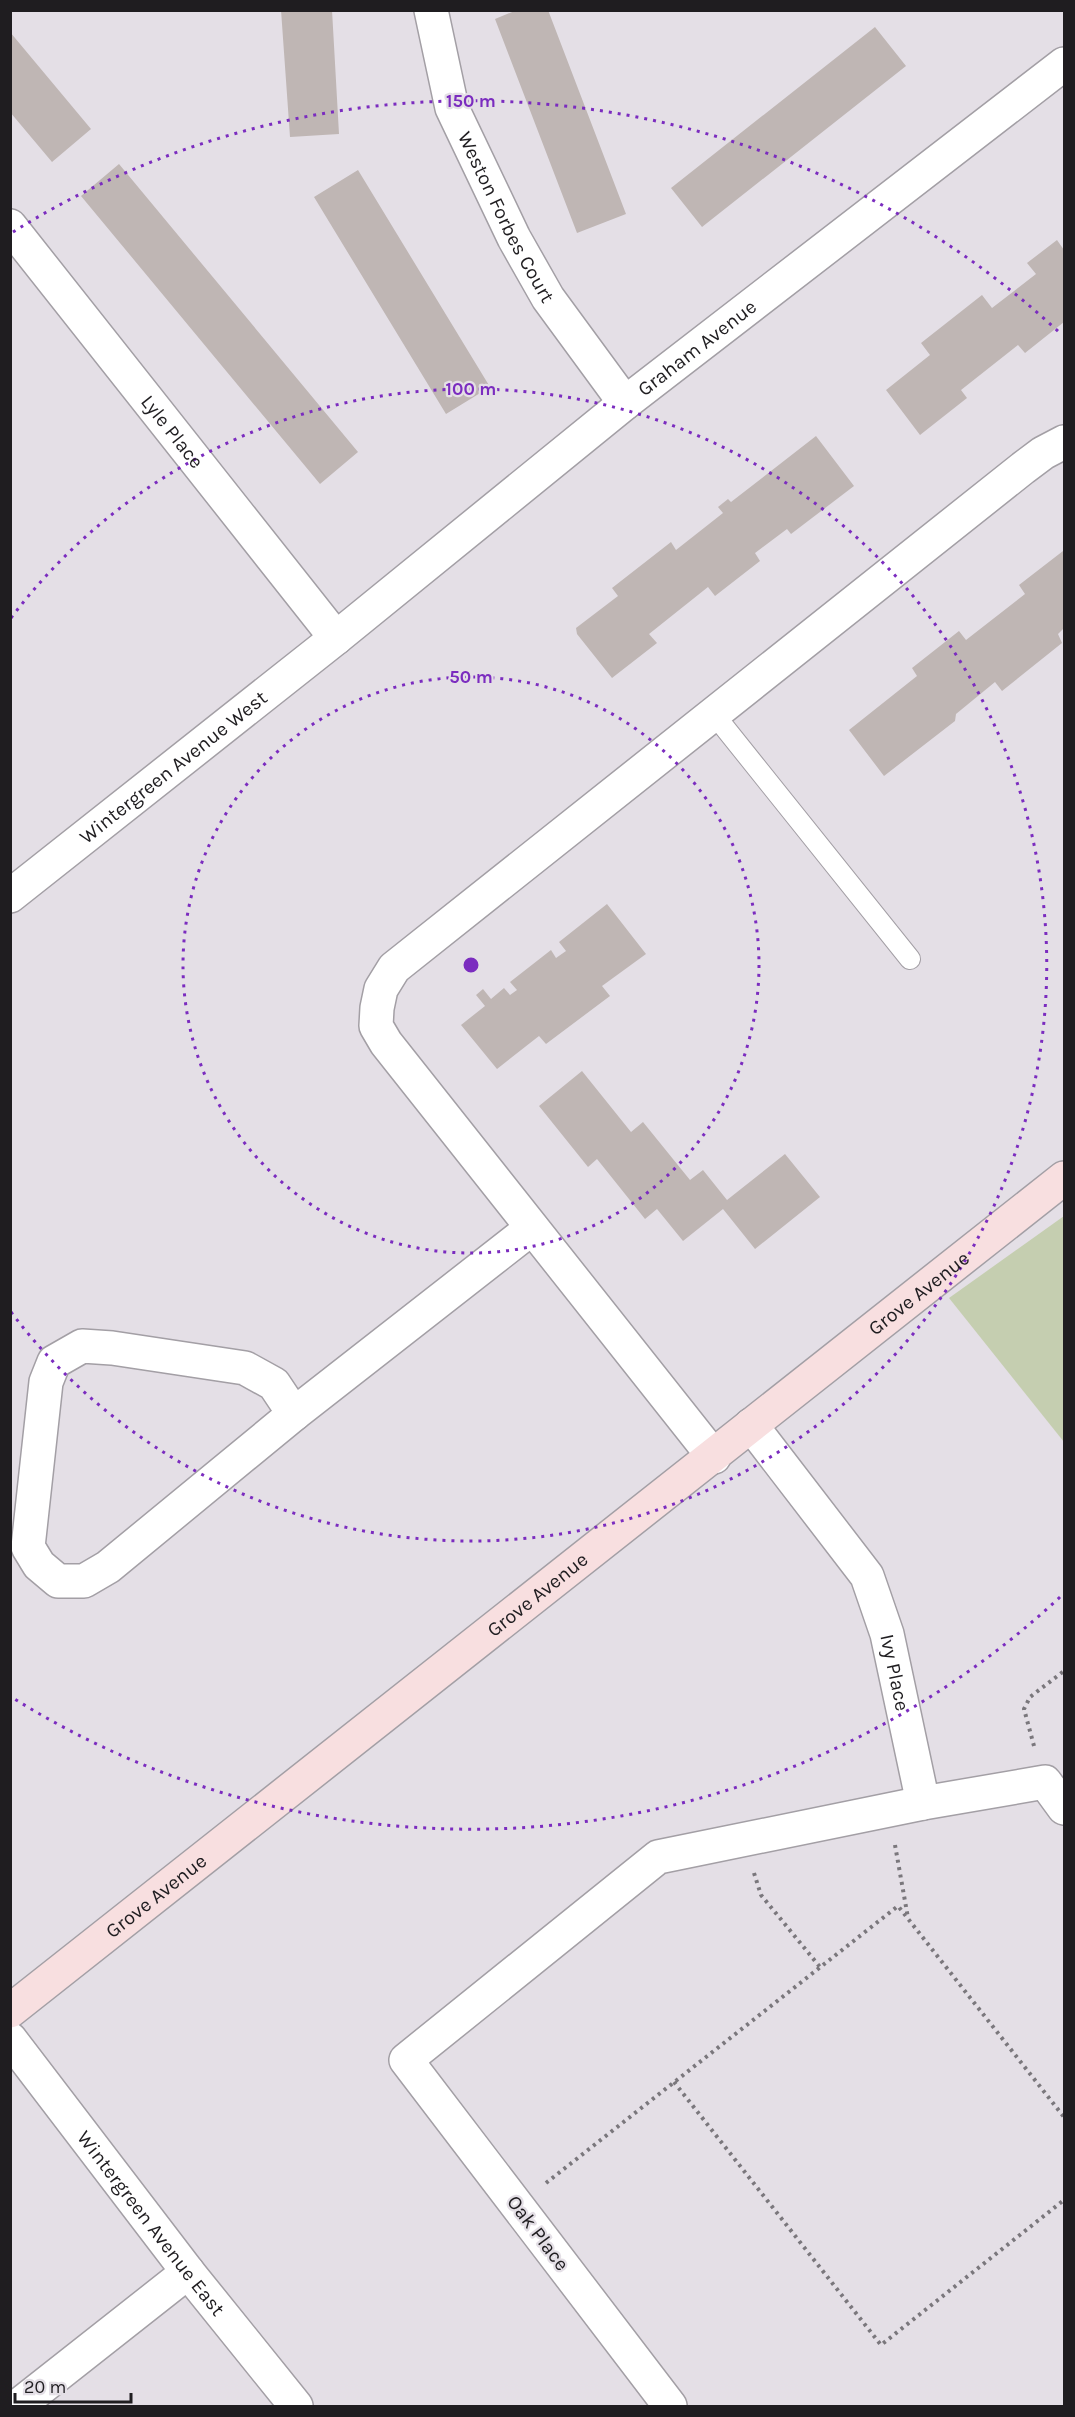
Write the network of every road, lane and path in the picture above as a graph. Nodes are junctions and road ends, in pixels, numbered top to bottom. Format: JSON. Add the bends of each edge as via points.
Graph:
{"nodes":[{"id":1,"x":431,"y":10,"type":"edge"},
{"id":2,"x":1065,"y":64,"type":"edge"},
{"id":3,"x":10,"y":226,"type":"edge"},
{"id":4,"x":626,"y":404,"type":"junction"},
{"id":5,"x":1065,"y":442,"type":"edge"},
{"id":6,"x":336,"y":638,"type":"junction"},
{"id":7,"x":713,"y":713,"type":"junction"},
{"id":8,"x":10,"y":897,"type":"edge"},
{"id":9,"x":910,"y":959,"type":"dead end"},
{"id":10,"x":1065,"y":1178,"type":"edge"},
{"id":11,"x":532,"y":1228,"type":"junction"},
{"id":12,"x":294,"y":1414,"type":"junction"},
{"id":13,"x":751,"y":1425,"type":"junction"},
{"id":14,"x":714,"y":1457,"type":"junction"},
{"id":15,"x":1065,"y":1671,"type":"edge"},
{"id":16,"x":1045,"y":1782,"type":"junction"},
{"id":17,"x":923,"y":1803,"type":"junction"},
{"id":18,"x":1065,"y":1808,"type":"edge"},
{"id":19,"x":889,"y":1810,"type":"junction"},
{"id":20,"x":745,"y":1840,"type":"junction"},
{"id":21,"x":908,"y":1918,"type":"junction"},
{"id":22,"x":820,"y":1967,"type":"junction"},
{"id":23,"x":10,"y":2011,"type":"edge"},
{"id":24,"x":10,"y":2039,"type":"edge"},
{"id":25,"x":674,"y":2082,"type":"junction"},
{"id":26,"x":1065,"y":2117,"type":"edge"},
{"id":27,"x":1065,"y":2200,"type":"edge"},
{"id":28,"x":517,"y":2205,"type":"junction"},
{"id":29,"x":188,"y":2272,"type":"junction"},
{"id":30,"x":18,"y":2406,"type":"edge"},
{"id":31,"x":296,"y":2406,"type":"edge"},
{"id":32,"x":670,"y":2406,"type":"edge"}],
"edges":[{"from":1,"to":4,"type":"street","name":"Weston Forbes Court","via":[[452,108],[514,238],[548,298]]},
{"from":2,"to":4,"type":"street","name":"Graham Avenue"},
{"from":3,"to":6,"type":"street","name":"Lyle Place"},
{"from":4,"to":6,"type":"street","name":"Graham Avenue"},
{"from":5,"to":7,"type":"street","via":[[1023,468]]},
{"from":6,"to":8,"type":"street","name":"Wintergreen Avenue West"},
{"from":7,"to":9,"type":"lane"},
{"from":7,"to":11,"type":"street","via":[[394,968],[381,989],[376,1026],[386,1043]]},
{"from":10,"to":13,"type":"street","name":"Grove Avenue"},
{"from":11,"to":12,"type":"street"},
{"from":11,"to":14,"type":"street"},
{"from":12,"to":12,"type":"street","via":[[108,1567],[84,1581],[58,1581],[28,1547],[46,1382],[54,1362],[82,1346],[245,1368],[274,1384]]},
{"from":13,"to":14,"type":"street","name":"Grove Avenue"},
{"from":13,"to":17,"type":"street","name":"Ivy Place","via":[[867,1576],[887,1634]]},
{"from":14,"to":23,"type":"street","name":"Grove Avenue"},
{"from":15,"to":16,"type":"path","via":[[1030,1697],[1024,1709]]},
{"from":16,"to":17,"type":"street"},
{"from":16,"to":18,"type":"street"},
{"from":17,"to":19,"type":"street"},
{"from":19,"to":20,"type":"street"},
{"from":19,"to":21,"type":"path"},
{"from":20,"to":22,"type":"path","via":[[760,1895]]},
{"from":20,"to":28,"type":"street","name":"Oak Place","via":[[658,1857],[406,2060]]},
{"from":21,"to":22,"type":"path","via":[[898,1906]]},
{"from":21,"to":26,"type":"path"},
{"from":22,"to":25,"type":"path"},
{"from":24,"to":29,"type":"street","name":"Wintergreen Avenue East"},
{"from":25,"to":27,"type":"path","via":[[881,2345]]},
{"from":25,"to":28,"type":"path"},
{"from":28,"to":32,"type":"street","name":"Oak Place"},
{"from":29,"to":30,"type":"street"},
{"from":29,"to":31,"type":"street","name":"Wintergreen Avenue East"}]}
